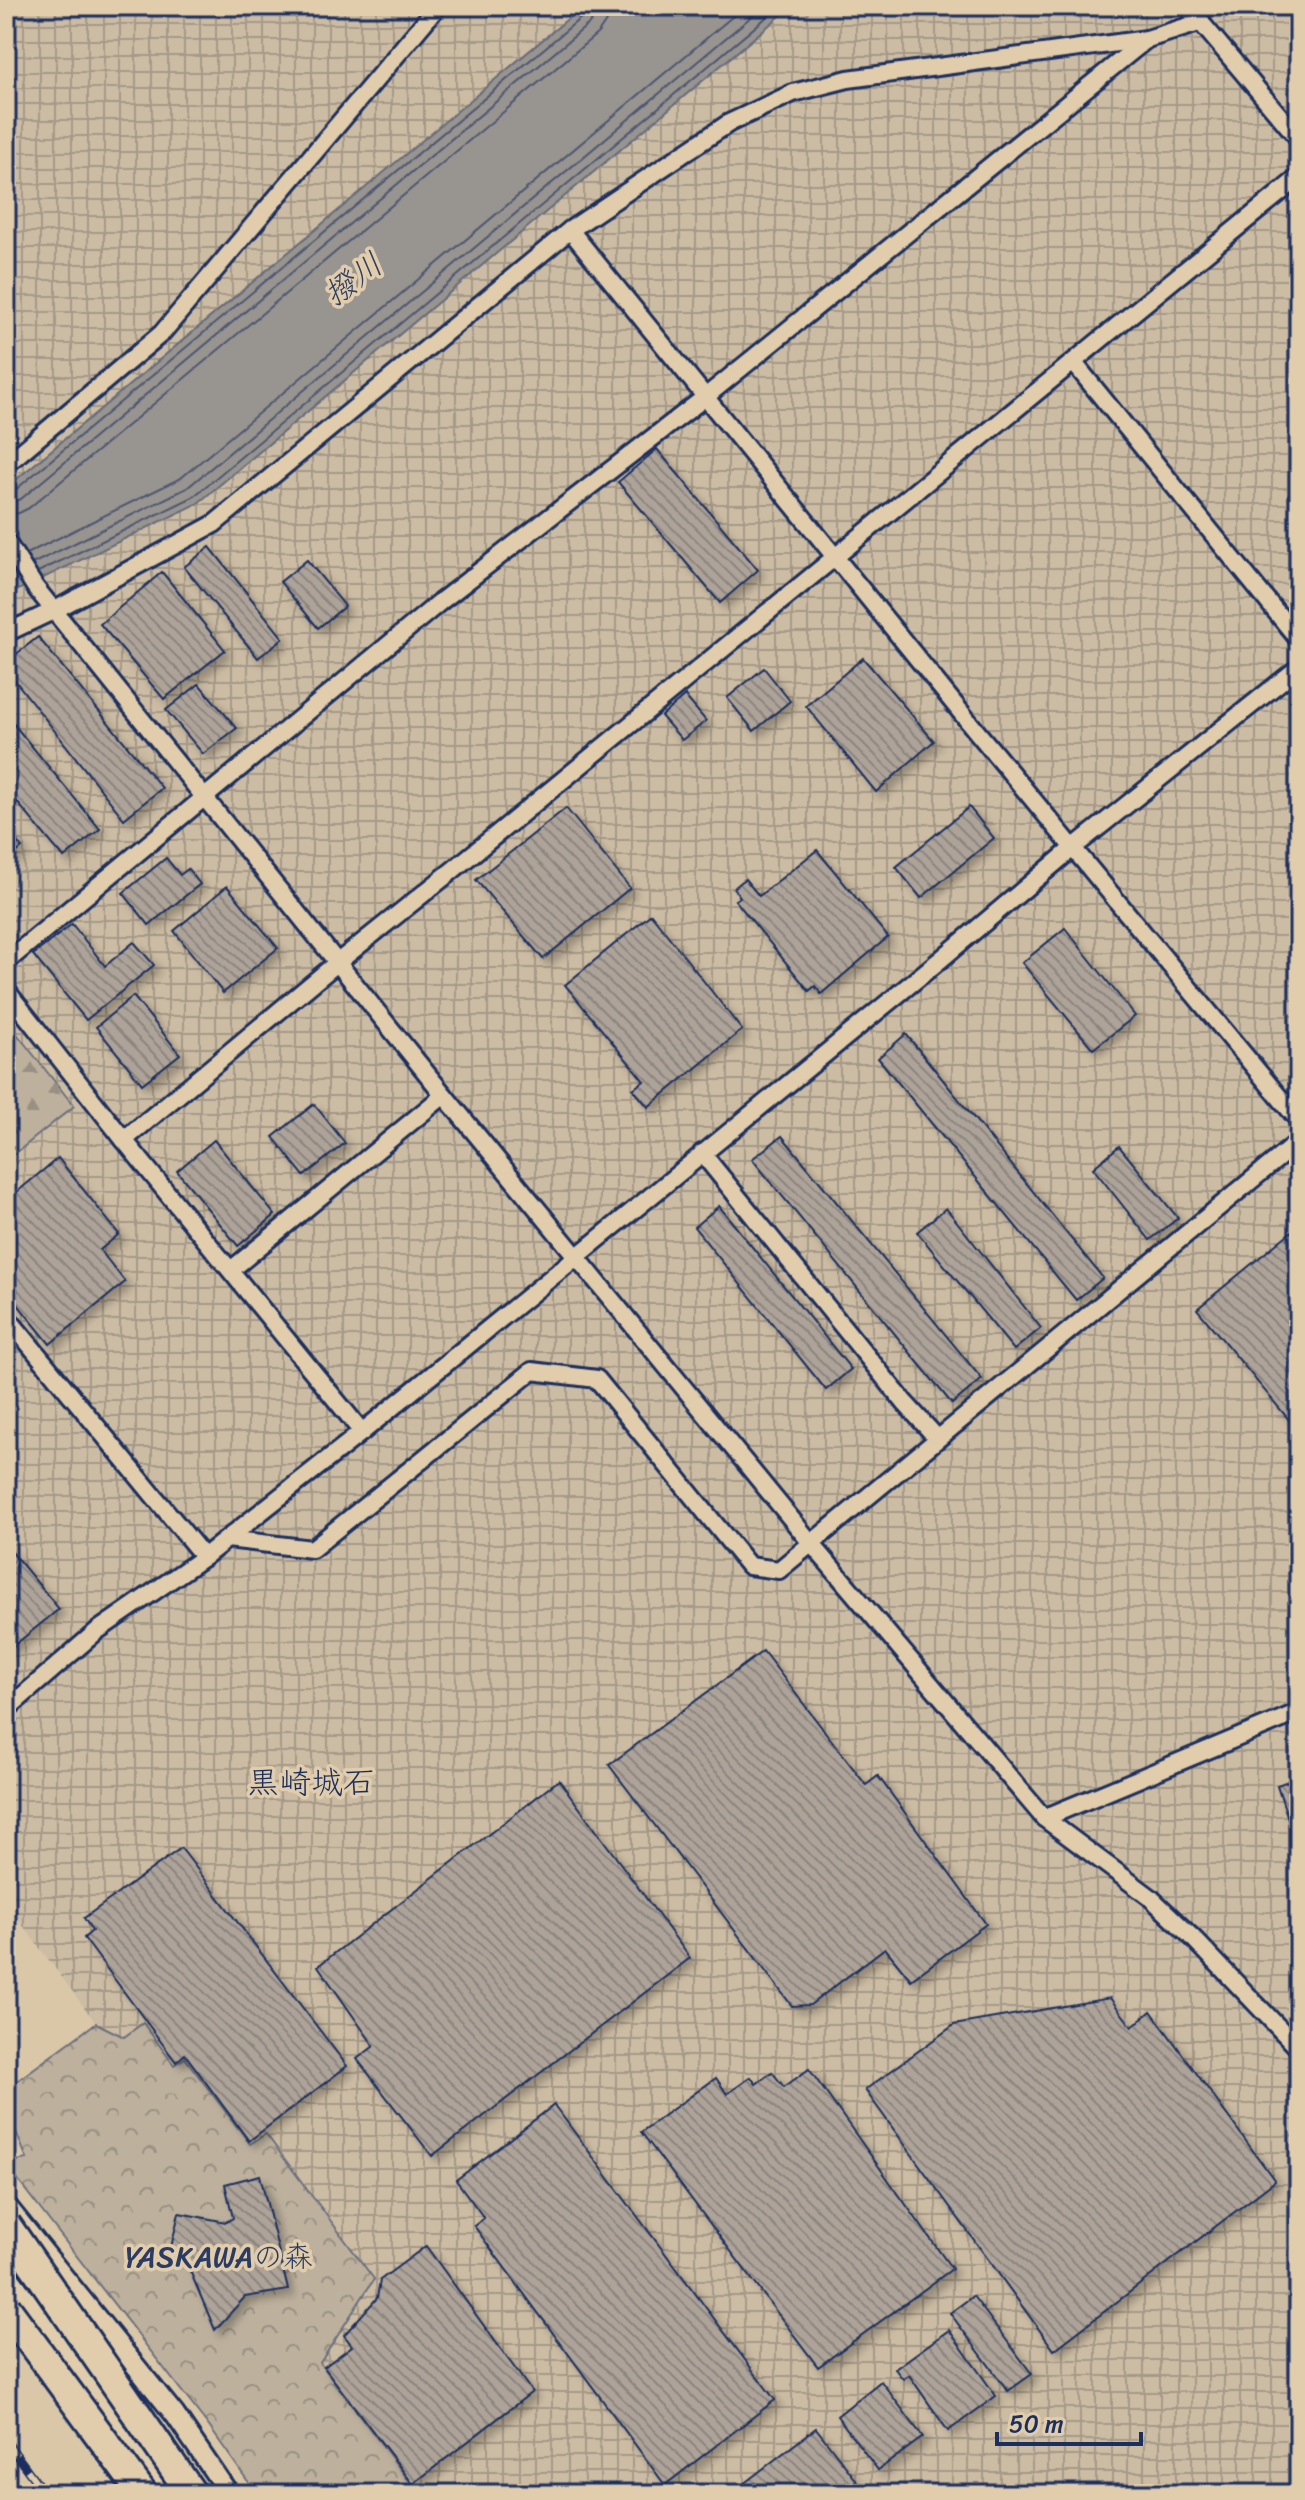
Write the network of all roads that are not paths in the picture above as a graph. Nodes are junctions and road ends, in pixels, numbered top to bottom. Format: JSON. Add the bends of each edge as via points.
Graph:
{"nodes":[{"id":1,"x":438,"y":6,"type":"edge"},
{"id":2,"x":1187,"y":6,"type":"edge"},
{"id":3,"x":1202,"y":22,"type":"junction"},
{"id":4,"x":1147,"y":39,"type":"junction"},
{"id":5,"x":1299,"y":139,"type":"edge"},
{"id":6,"x":1299,"y":177,"type":"edge"},
{"id":7,"x":570,"y":230,"type":"junction"},
{"id":8,"x":1074,"y":363,"type":"junction"},
{"id":9,"x":704,"y":398,"type":"junction"},
{"id":10,"x":6,"y":461,"type":"edge"},
{"id":11,"x":6,"y":541,"type":"edge"},
{"id":12,"x":834,"y":556,"type":"junction"},
{"id":13,"x":55,"y":610,"type":"junction"},
{"id":14,"x":6,"y":633,"type":"edge"},
{"id":15,"x":1299,"y":640,"type":"edge"},
{"id":16,"x":1299,"y":667,"type":"edge"},
{"id":17,"x":205,"y":798,"type":"junction"},
{"id":18,"x":1074,"y":847,"type":"junction"},
{"id":19,"x":6,"y":962,"type":"edge"},
{"id":20,"x":338,"y":962,"type":"junction"},
{"id":21,"x":6,"y":990,"type":"edge"},
{"id":22,"x":444,"y":1095,"type":"junction"},
{"id":23,"x":1299,"y":1121,"type":"edge"},
{"id":24,"x":124,"y":1140,"type":"junction"},
{"id":25,"x":1299,"y":1141,"type":"edge"},
{"id":26,"x":702,"y":1153,"type":"junction"},
{"id":27,"x":576,"y":1255,"type":"junction"},
{"id":28,"x":231,"y":1270,"type":"junction"},
{"id":29,"x":6,"y":1316,"type":"edge"},
{"id":30,"x":362,"y":1432,"type":"junction"},
{"id":31,"x":937,"y":1438,"type":"junction"},
{"id":32,"x":227,"y":1539,"type":"junction"},
{"id":33,"x":811,"y":1543,"type":"junction"},
{"id":34,"x":204,"y":1557,"type":"junction"},
{"id":35,"x":6,"y":1710,"type":"edge"},
{"id":36,"x":1299,"y":1712,"type":"edge"},
{"id":37,"x":1044,"y":1818,"type":"junction"},
{"id":38,"x":1299,"y":2049,"type":"edge"},
{"id":39,"x":6,"y":2205,"type":"edge"},
{"id":40,"x":6,"y":2225,"type":"edge"},
{"id":41,"x":6,"y":2249,"type":"edge"},
{"id":42,"x":6,"y":2281,"type":"edge"},
{"id":43,"x":6,"y":2311,"type":"edge"},
{"id":44,"x":114,"y":2408,"type":"junction"},
{"id":45,"x":145,"y":2494,"type":"edge"},
{"id":46,"x":168,"y":2494,"type":"edge"},
{"id":47,"x":192,"y":2494,"type":"edge"},
{"id":48,"x":200,"y":2494,"type":"edge"},
{"id":49,"x":229,"y":2494,"type":"edge"}],
"edges":[{"from":1,"to":10,"type":"street","via":[[162,333]]},
{"from":2,"to":3,"type":"street"},
{"from":3,"to":4,"type":"street"},
{"from":3,"to":5,"type":"street"},
{"from":4,"to":7,"type":"street","via":[[848,79],[793,93],[729,123]]},
{"from":4,"to":9,"type":"street"},
{"from":6,"to":8,"type":"street"},
{"from":7,"to":9,"type":"street"},
{"from":7,"to":13,"type":"street","via":[[214,524]]},
{"from":8,"to":12,"type":"street"},
{"from":8,"to":15,"type":"street"},
{"from":9,"to":12,"type":"street"},
{"from":9,"to":17,"type":"street","via":[[440,602]]},
{"from":11,"to":13,"type":"street"},
{"from":12,"to":18,"type":"street"},
{"from":12,"to":20,"type":"street"},
{"from":13,"to":14,"type":"street"},
{"from":13,"to":17,"type":"street"},
{"from":16,"to":18,"type":"street"},
{"from":17,"to":19,"type":"street"},
{"from":17,"to":20,"type":"street"},
{"from":18,"to":23,"type":"street"},
{"from":18,"to":26,"type":"street"},
{"from":20,"to":22,"type":"street"},
{"from":20,"to":24,"type":"street"},
{"from":21,"to":24,"type":"street"},
{"from":22,"to":27,"type":"street"},
{"from":22,"to":28,"type":"street"},
{"from":24,"to":28,"type":"street"},
{"from":25,"to":31,"type":"street"},
{"from":26,"to":27,"type":"street"},
{"from":26,"to":31,"type":"street"},
{"from":27,"to":30,"type":"street"},
{"from":27,"to":33,"type":"street"},
{"from":28,"to":30,"type":"street"},
{"from":29,"to":34,"type":"street"},
{"from":30,"to":32,"type":"street"},
{"from":31,"to":33,"type":"street"},
{"from":32,"to":33,"type":"street","via":[[312,1549],[532,1371],[597,1379],[749,1566],[779,1570]]},
{"from":32,"to":34,"type":"street"},
{"from":33,"to":37,"type":"street"},
{"from":34,"to":35,"type":"street","via":[[97,1631]]},
{"from":36,"to":37,"type":"street"},
{"from":37,"to":38,"type":"street","via":[[1150,1897]]},
{"from":39,"to":49,"type":"street","via":[[175,2415]]},
{"from":40,"to":47,"type":"highway","bridge":true},
{"from":41,"to":44,"type":"highway"},
{"from":42,"to":44,"type":"highway"},
{"from":43,"to":45,"type":"highway","bridge":true},
{"from":44,"to":46,"type":"highway"},
{"from":44,"to":48,"type":"highway"}]}
